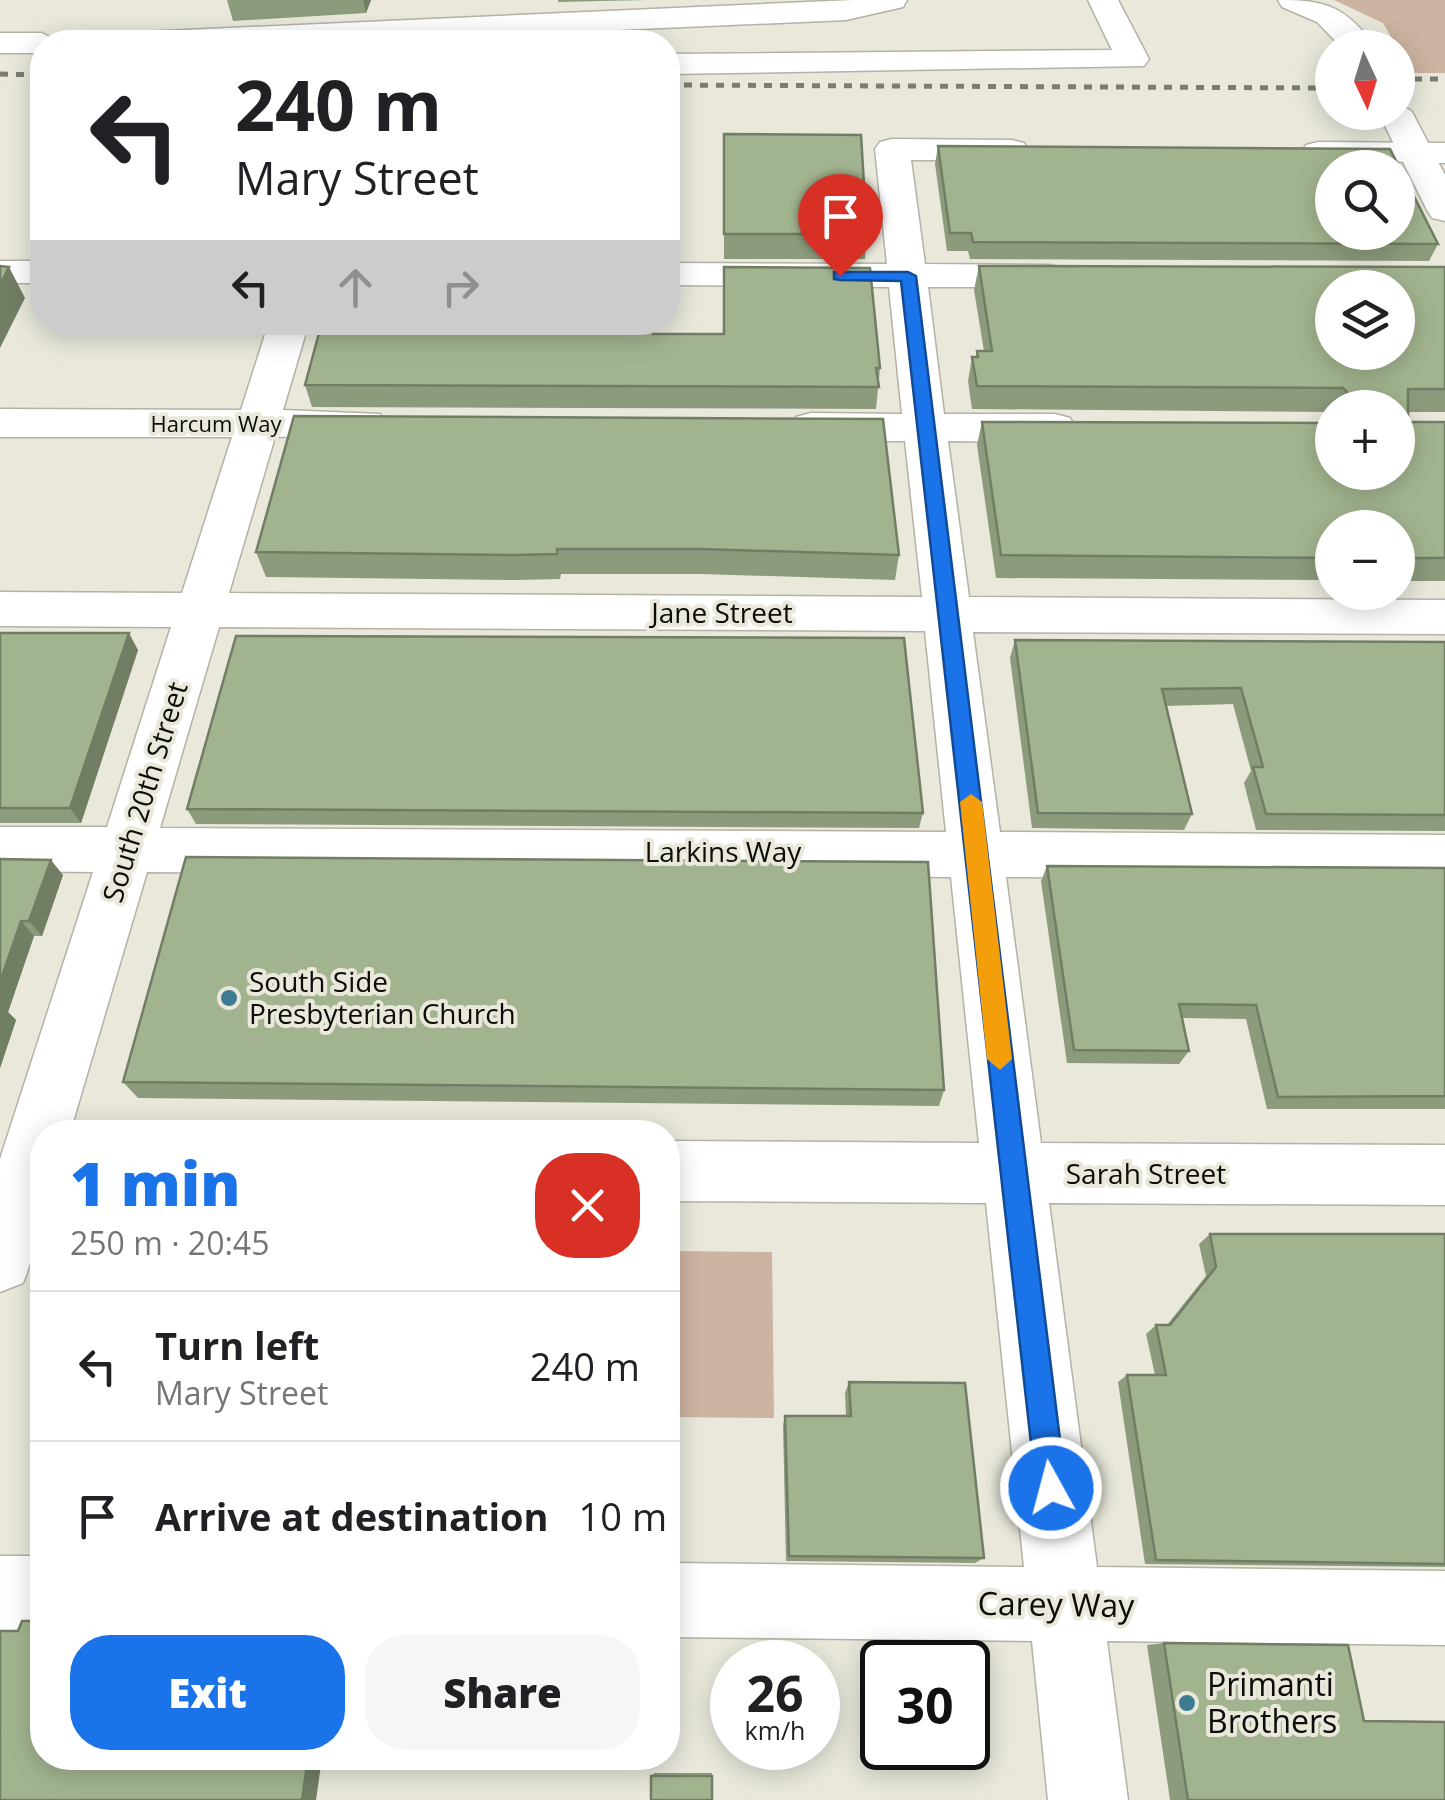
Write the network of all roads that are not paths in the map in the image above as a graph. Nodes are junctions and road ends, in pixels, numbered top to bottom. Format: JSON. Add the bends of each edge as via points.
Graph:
{"nodes":[{"id":1,"x":892,"y":0,"type":"edge"},
{"id":2,"x":1103,"y":0,"type":"edge"},
{"id":3,"x":1293,"y":0,"type":"edge"},
{"id":4,"x":505,"y":30,"type":"edge"},
{"id":5,"x":1343,"y":30,"type":"edge"},
{"id":6,"x":0,"y":42,"type":"edge"},
{"id":7,"x":30,"y":43,"type":"edge"},
{"id":8,"x":680,"y":64,"type":"edge"},
{"id":9,"x":1410,"y":130,"type":"edge"},
{"id":10,"x":1049,"y":150,"type":"edge"},
{"id":11,"x":1285,"y":152,"type":"edge"},
{"id":12,"x":1430,"y":153,"type":"edge"},
{"id":13,"x":1445,"y":210,"type":"edge"},
{"id":14,"x":0,"y":272,"type":"edge"},
{"id":15,"x":30,"y":272,"type":"edge"},
{"id":16,"x":680,"y":274,"type":"edge"},
{"id":17,"x":908,"y":276,"type":"junction"},
{"id":18,"x":1087,"y":276,"type":"edge"},
{"id":19,"x":284,"y":335,"type":"edge"},
{"id":20,"x":0,"y":423,"type":"edge"},
{"id":21,"x":258,"y":424,"type":"junction"},
{"id":22,"x":396,"y":424,"type":"edge"},
{"id":23,"x":769,"y":427,"type":"edge"},
{"id":24,"x":927,"y":428,"type":"junction"},
{"id":25,"x":1101,"y":428,"type":"edge"},
{"id":26,"x":0,"y":609,"type":"edge"},
{"id":27,"x":199,"y":611,"type":"junction"},
{"id":28,"x":948,"y":614,"type":"junction"},
{"id":29,"x":1445,"y":617,"type":"edge"},
{"id":30,"x":0,"y":849,"type":"edge"},
{"id":31,"x":128,"y":850,"type":"junction"},
{"id":32,"x":977,"y":854,"type":"junction"},
{"id":33,"x":1445,"y":857,"type":"edge"},
{"id":34,"x":39,"y":1120,"type":"edge"},
{"id":35,"x":24,"y":1165,"type":"edge"},
{"id":36,"x":680,"y":1171,"type":"edge"},
{"id":37,"x":1012,"y":1174,"type":"junction"},
{"id":38,"x":1445,"y":1176,"type":"edge"},
{"id":39,"x":0,"y":1260,"type":"edge"},
{"id":40,"x":0,"y":1593,"type":"edge"},
{"id":41,"x":30,"y":1594,"type":"edge"},
{"id":42,"x":680,"y":1600,"type":"edge"},
{"id":43,"x":1066,"y":1606,"type":"junction"},
{"id":44,"x":1445,"y":1608,"type":"edge"},
{"id":45,"x":1088,"y":1800,"type":"edge"}],
"edges":[{"from":1,"to":4,"type":"street","via":[[846,11]]},
{"from":2,"to":8,"type":"street","via":[[1134,59]]},
{"from":3,"to":5,"type":"street","via":[[1328,15]]},
{"from":6,"to":7,"type":"street"},
{"from":9,"to":12,"type":"street"},
{"from":10,"to":17,"type":"street","via":[[892,150]]},
{"from":11,"to":12,"type":"street"},
{"from":12,"to":13,"type":"street"},
{"from":14,"to":15,"type":"street"},
{"from":16,"to":17,"type":"street"},
{"from":17,"to":18,"type":"street"},
{"from":17,"to":24,"type":"street"},
{"from":19,"to":21,"type":"street","name":"South 20th Street"},
{"from":20,"to":21,"type":"street","name":"Harcum Way"},
{"from":21,"to":22,"type":"street","name":"Harcum Way"},
{"from":21,"to":27,"type":"street","name":"South 20th Street"},
{"from":23,"to":24,"type":"street"},
{"from":24,"to":25,"type":"street"},
{"from":24,"to":28,"type":"street"},
{"from":26,"to":27,"type":"street","name":"Jane Street"},
{"from":27,"to":28,"type":"street","name":"Jane Street"},
{"from":27,"to":31,"type":"street","name":"South 20th Street"},
{"from":28,"to":29,"type":"street","name":"Jane Street"},
{"from":28,"to":32,"type":"street"},
{"from":30,"to":31,"type":"street","name":"Larkins Way"},
{"from":31,"to":32,"type":"street","name":"Larkins Way"},
{"from":31,"to":34,"type":"street","name":"South 20th Street"},
{"from":32,"to":33,"type":"street","name":"Larkins Way"},
{"from":32,"to":37,"type":"street"},
{"from":35,"to":39,"type":"street","name":"South 20th Street"},
{"from":36,"to":37,"type":"street","name":"Sarah Street"},
{"from":37,"to":38,"type":"street","name":"Sarah Street"},
{"from":37,"to":43,"type":"street"},
{"from":40,"to":41,"type":"street"},
{"from":42,"to":43,"type":"street","name":"Carey Way"},
{"from":43,"to":44,"type":"street","name":"Carey Way"},
{"from":43,"to":45,"type":"street"}]}
